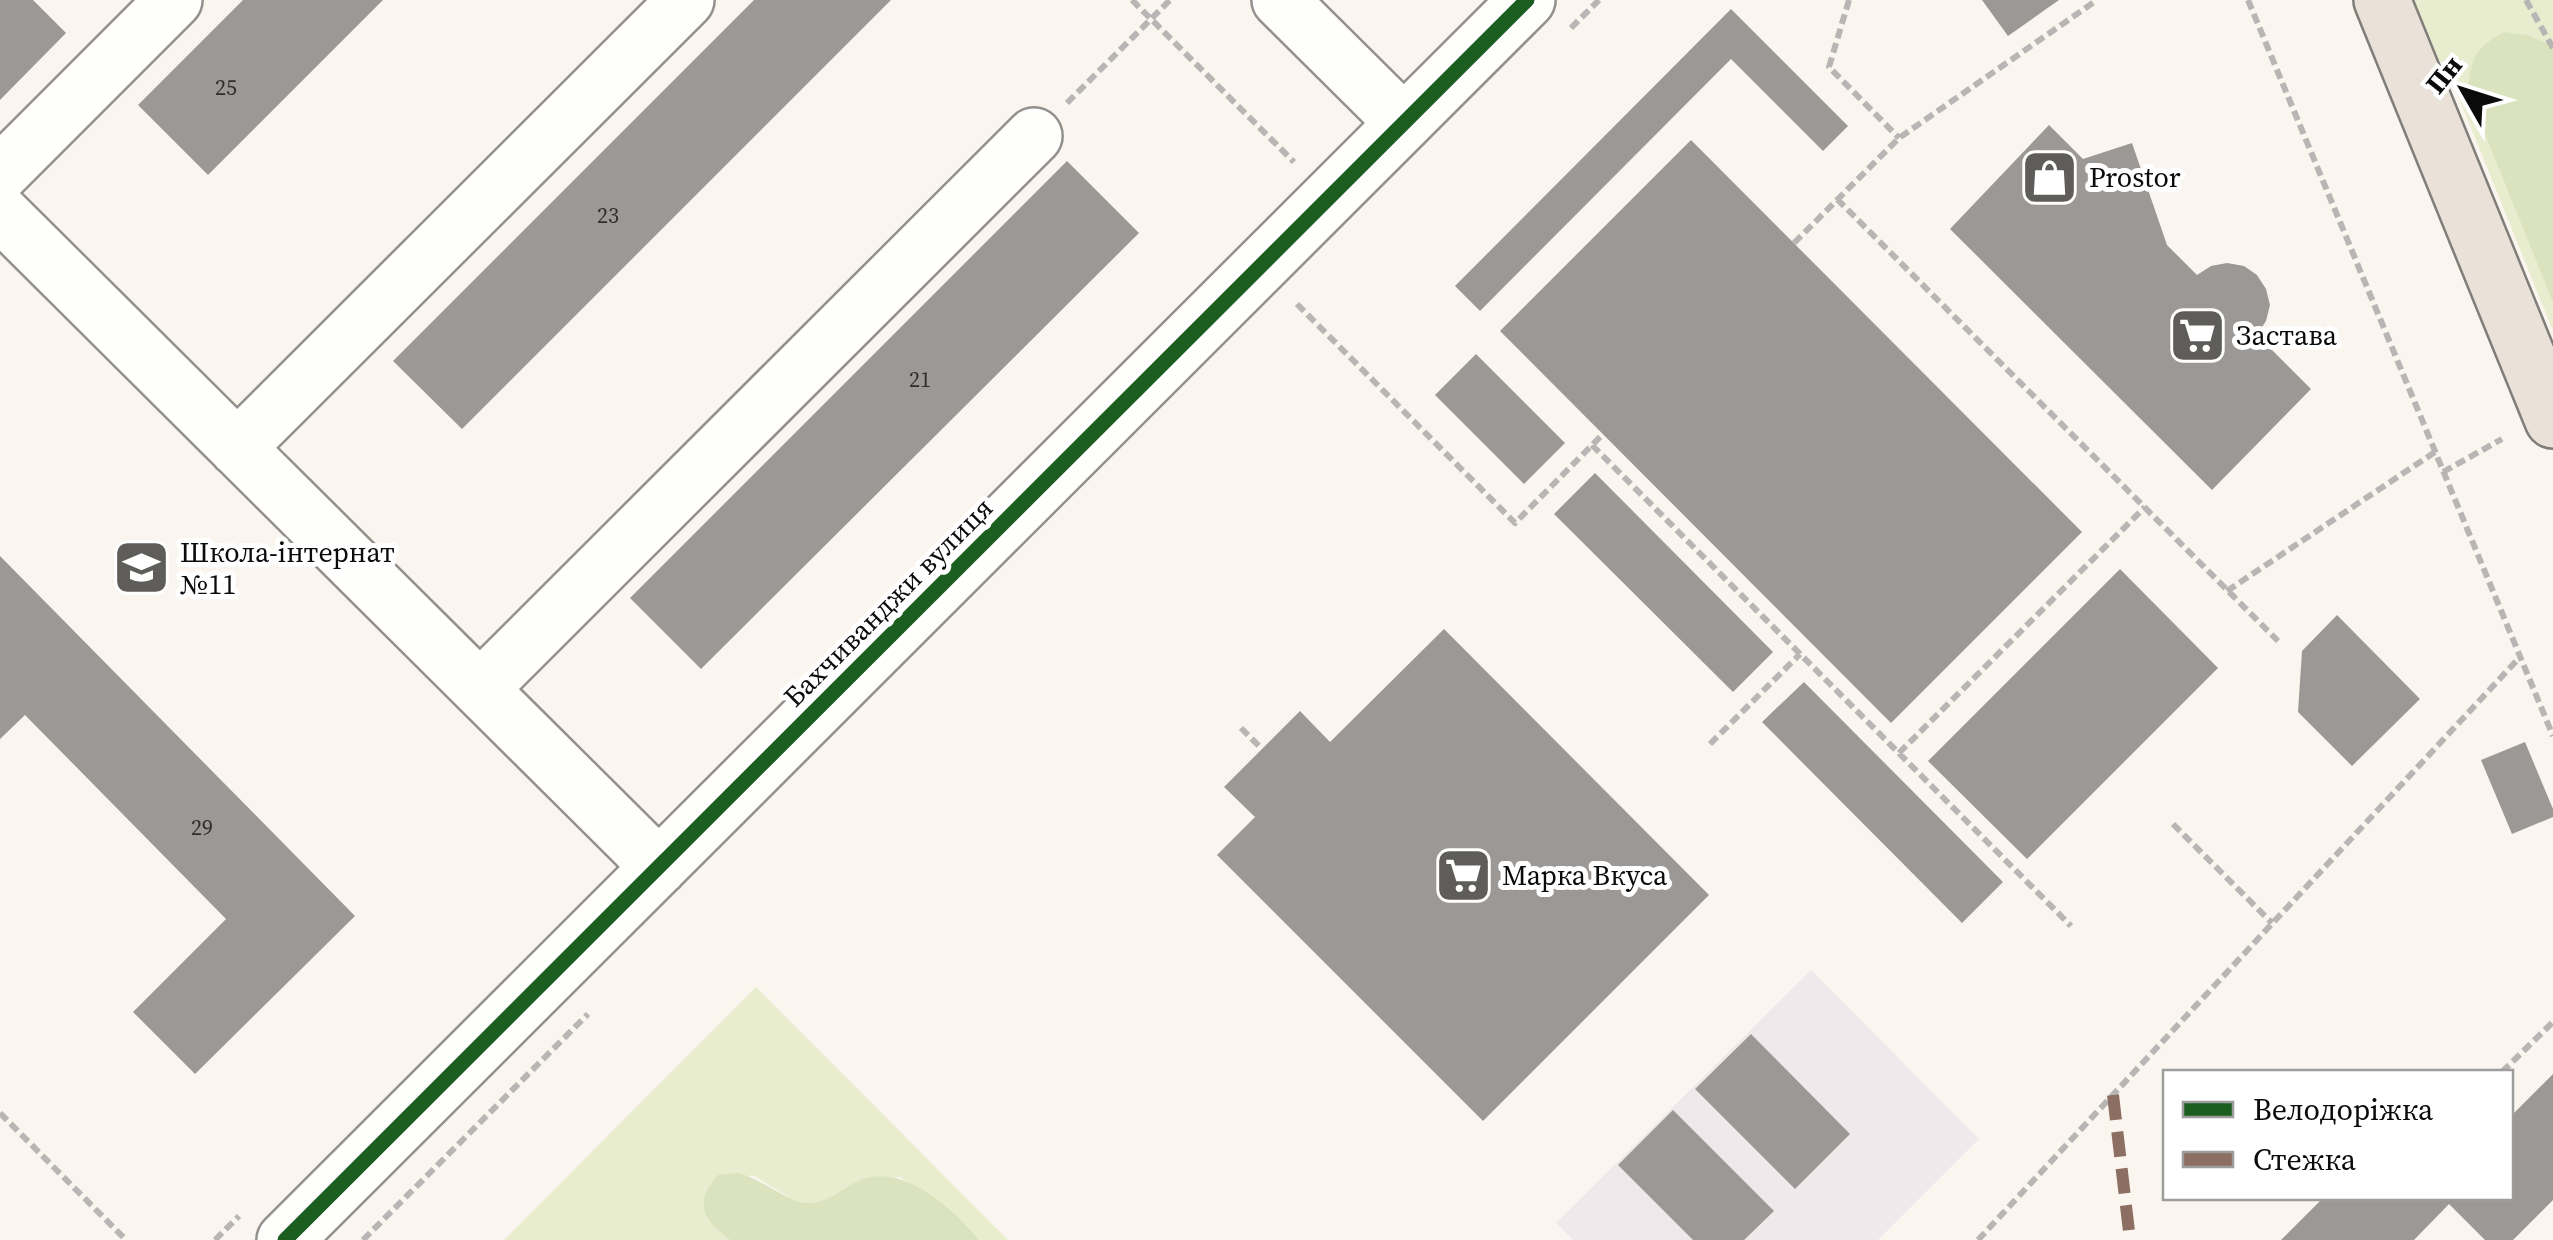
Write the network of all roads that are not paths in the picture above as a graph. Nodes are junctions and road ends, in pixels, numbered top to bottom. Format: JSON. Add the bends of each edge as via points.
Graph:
{"nodes":[{"id":1,"x":686,"y":0,"type":"edge"},
{"id":2,"x":1280,"y":0,"type":"edge"},
{"id":3,"x":1527,"y":0,"type":"edge"},
{"id":4,"x":2382,"y":0,"type":"edge"},
{"id":5,"x":143,"y":10,"type":"edge"},
{"id":6,"x":1404,"y":123,"type":"junction"},
{"id":7,"x":1034,"y":136,"type":"road end"},
{"id":8,"x":0,"y":174,"type":"edge"},
{"id":9,"x":0,"y":212,"type":"edge"},
{"id":10,"x":2553,"y":420,"type":"edge"},
{"id":11,"x":237,"y":448,"type":"junction"},
{"id":12,"x":480,"y":689,"type":"junction"},
{"id":13,"x":659,"y":867,"type":"junction"},
{"id":14,"x":285,"y":1240,"type":"edge"}],
"edges":[{"from":1,"to":11,"type":"street"},
{"from":2,"to":6,"type":"street"},
{"from":3,"to":6,"type":"street","name":"Бахчиванджи вулиця"},
{"from":4,"to":10,"type":"main road"},
{"from":5,"to":8,"type":"street"},
{"from":6,"to":13,"type":"street","name":"Бахчиванджи вулиця"},
{"from":7,"to":12,"type":"street"},
{"from":9,"to":11,"type":"street"},
{"from":11,"to":12,"type":"street"},
{"from":12,"to":13,"type":"street"},
{"from":13,"to":14,"type":"street","name":"Бахчиванджи вулиця"}]}
